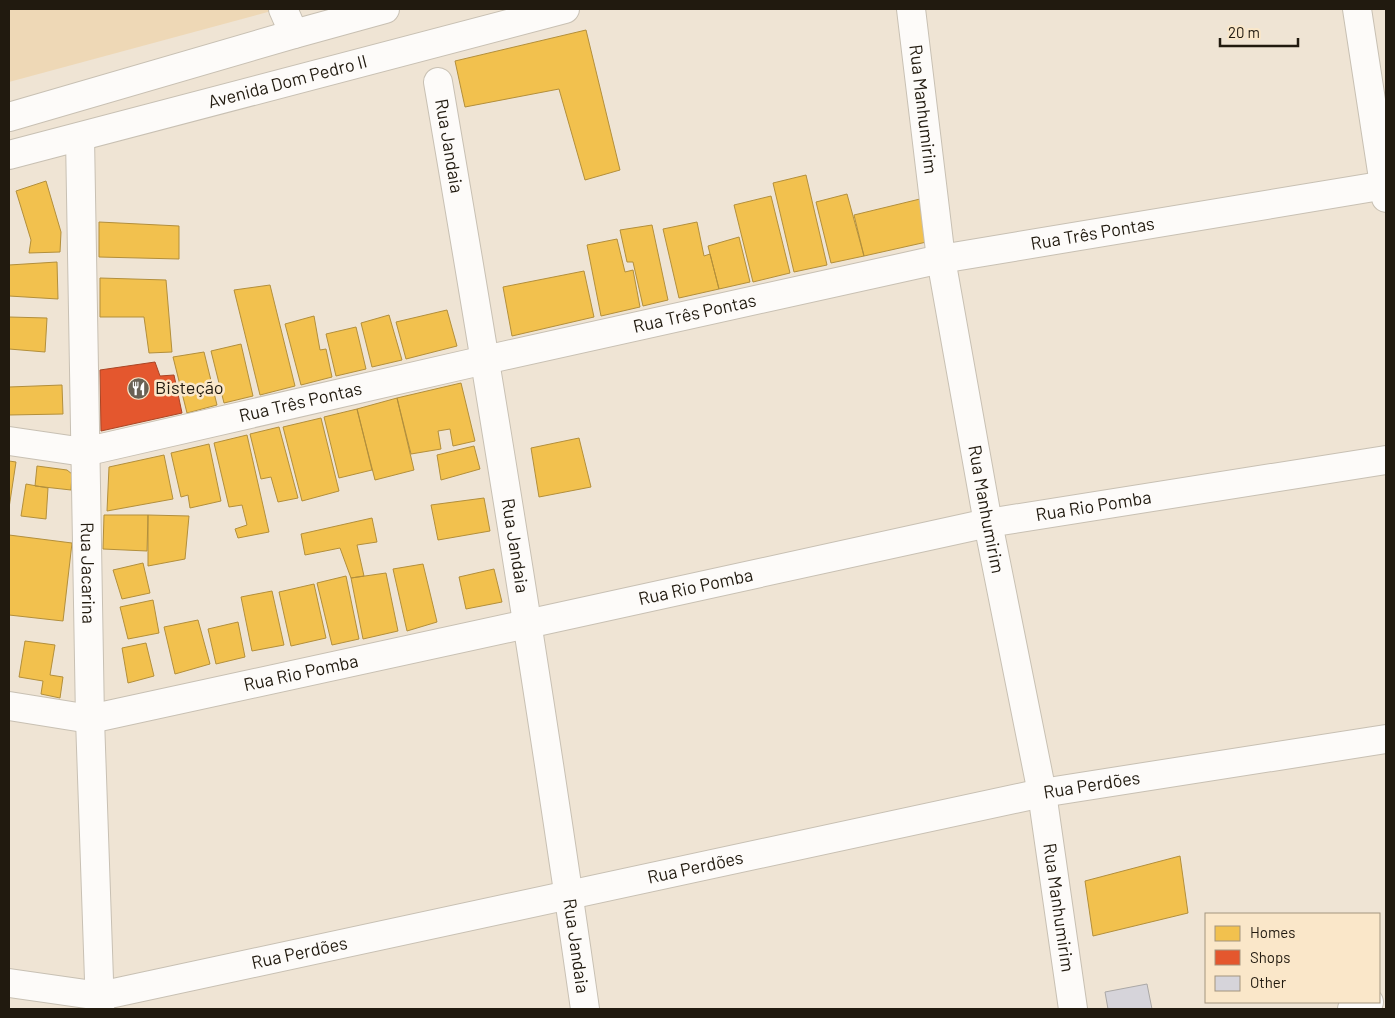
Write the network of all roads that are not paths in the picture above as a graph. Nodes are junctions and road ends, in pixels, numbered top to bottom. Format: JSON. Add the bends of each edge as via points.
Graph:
{"nodes":[{"id":1,"x":283,"y":9,"type":"edge"},
{"id":2,"x":386,"y":9,"type":"edge"},
{"id":3,"x":565,"y":9,"type":"edge"},
{"id":4,"x":911,"y":9,"type":"edge"},
{"id":5,"x":1358,"y":9,"type":"edge"},
{"id":6,"x":294,"y":34,"type":"junction"},
{"id":7,"x":438,"y":82,"type":"dead end"},
{"id":8,"x":9,"y":117,"type":"edge"},
{"id":9,"x":80,"y":137,"type":"junction"},
{"id":10,"x":9,"y":155,"type":"edge"},
{"id":11,"x":1386,"y":189,"type":"edge"},
{"id":12,"x":941,"y":259,"type":"junction"},
{"id":13,"x":485,"y":360,"type":"junction"},
{"id":14,"x":9,"y":441,"type":"edge"},
{"id":15,"x":84,"y":452,"type":"junction"},
{"id":16,"x":1386,"y":460,"type":"edge"},
{"id":17,"x":988,"y":523,"type":"junction"},
{"id":18,"x":527,"y":624,"type":"junction"},
{"id":19,"x":9,"y":706,"type":"edge"},
{"id":20,"x":90,"y":719,"type":"junction"},
{"id":21,"x":1386,"y":739,"type":"edge"},
{"id":22,"x":1042,"y":793,"type":"junction"},
{"id":23,"x":569,"y":894,"type":"junction"},
{"id":24,"x":9,"y":983,"type":"edge"},
{"id":25,"x":100,"y":1003,"type":"edge"},
{"id":26,"x":1367,"y":1003,"type":"edge"},
{"id":27,"x":585,"y":1009,"type":"edge"},
{"id":28,"x":1073,"y":1009,"type":"edge"},
{"id":29,"x":1352,"y":1009,"type":"edge"}],
"edges":[{"from":1,"to":6,"type":"street"},
{"from":2,"to":6,"type":"street"},
{"from":3,"to":9,"type":"street","name":"Avenida Dom Pedro II"},
{"from":4,"to":12,"type":"street","name":"Rua Manhumirim"},
{"from":5,"to":11,"type":"street"},
{"from":6,"to":8,"type":"street"},
{"from":7,"to":13,"type":"street","name":"Rua Jandaia"},
{"from":9,"to":10,"type":"street","name":"Avenida Dom Pedro II"},
{"from":9,"to":15,"type":"street","name":"Rua Jacarina"},
{"from":11,"to":12,"type":"street","name":"Rua Três Pontas"},
{"from":12,"to":13,"type":"street","name":"Rua Três Pontas"},
{"from":12,"to":17,"type":"street","name":"Rua Manhumirim"},
{"from":13,"to":15,"type":"street","name":"Rua Três Pontas"},
{"from":13,"to":18,"type":"street","name":"Rua Jandaia"},
{"from":14,"to":15,"type":"street","name":"Rua Três Pontas"},
{"from":15,"to":20,"type":"street","name":"Rua Jacarina"},
{"from":16,"to":17,"type":"street","name":"Rua Rio Pomba"},
{"from":17,"to":18,"type":"street","name":"Rua Rio Pomba"},
{"from":17,"to":22,"type":"street","name":"Rua Manhumirim"},
{"from":18,"to":20,"type":"street","name":"Rua Rio Pomba"},
{"from":18,"to":23,"type":"street","name":"Rua Jandaia"},
{"from":19,"to":20,"type":"street","name":"Rua Rio Pomba"},
{"from":20,"to":25,"type":"street","name":"Rua Jacarina"},
{"from":21,"to":22,"type":"street","name":"Rua Perdões"},
{"from":22,"to":23,"type":"street","name":"Rua Perdões"},
{"from":22,"to":28,"type":"street","name":"Rua Manhumirim"},
{"from":23,"to":25,"type":"street","name":"Rua Perdões"},
{"from":23,"to":27,"type":"street","name":"Rua Jandaia"},
{"from":24,"to":25,"type":"street","name":"Rua Perdões"},
{"from":26,"to":29,"type":"street"}]}
